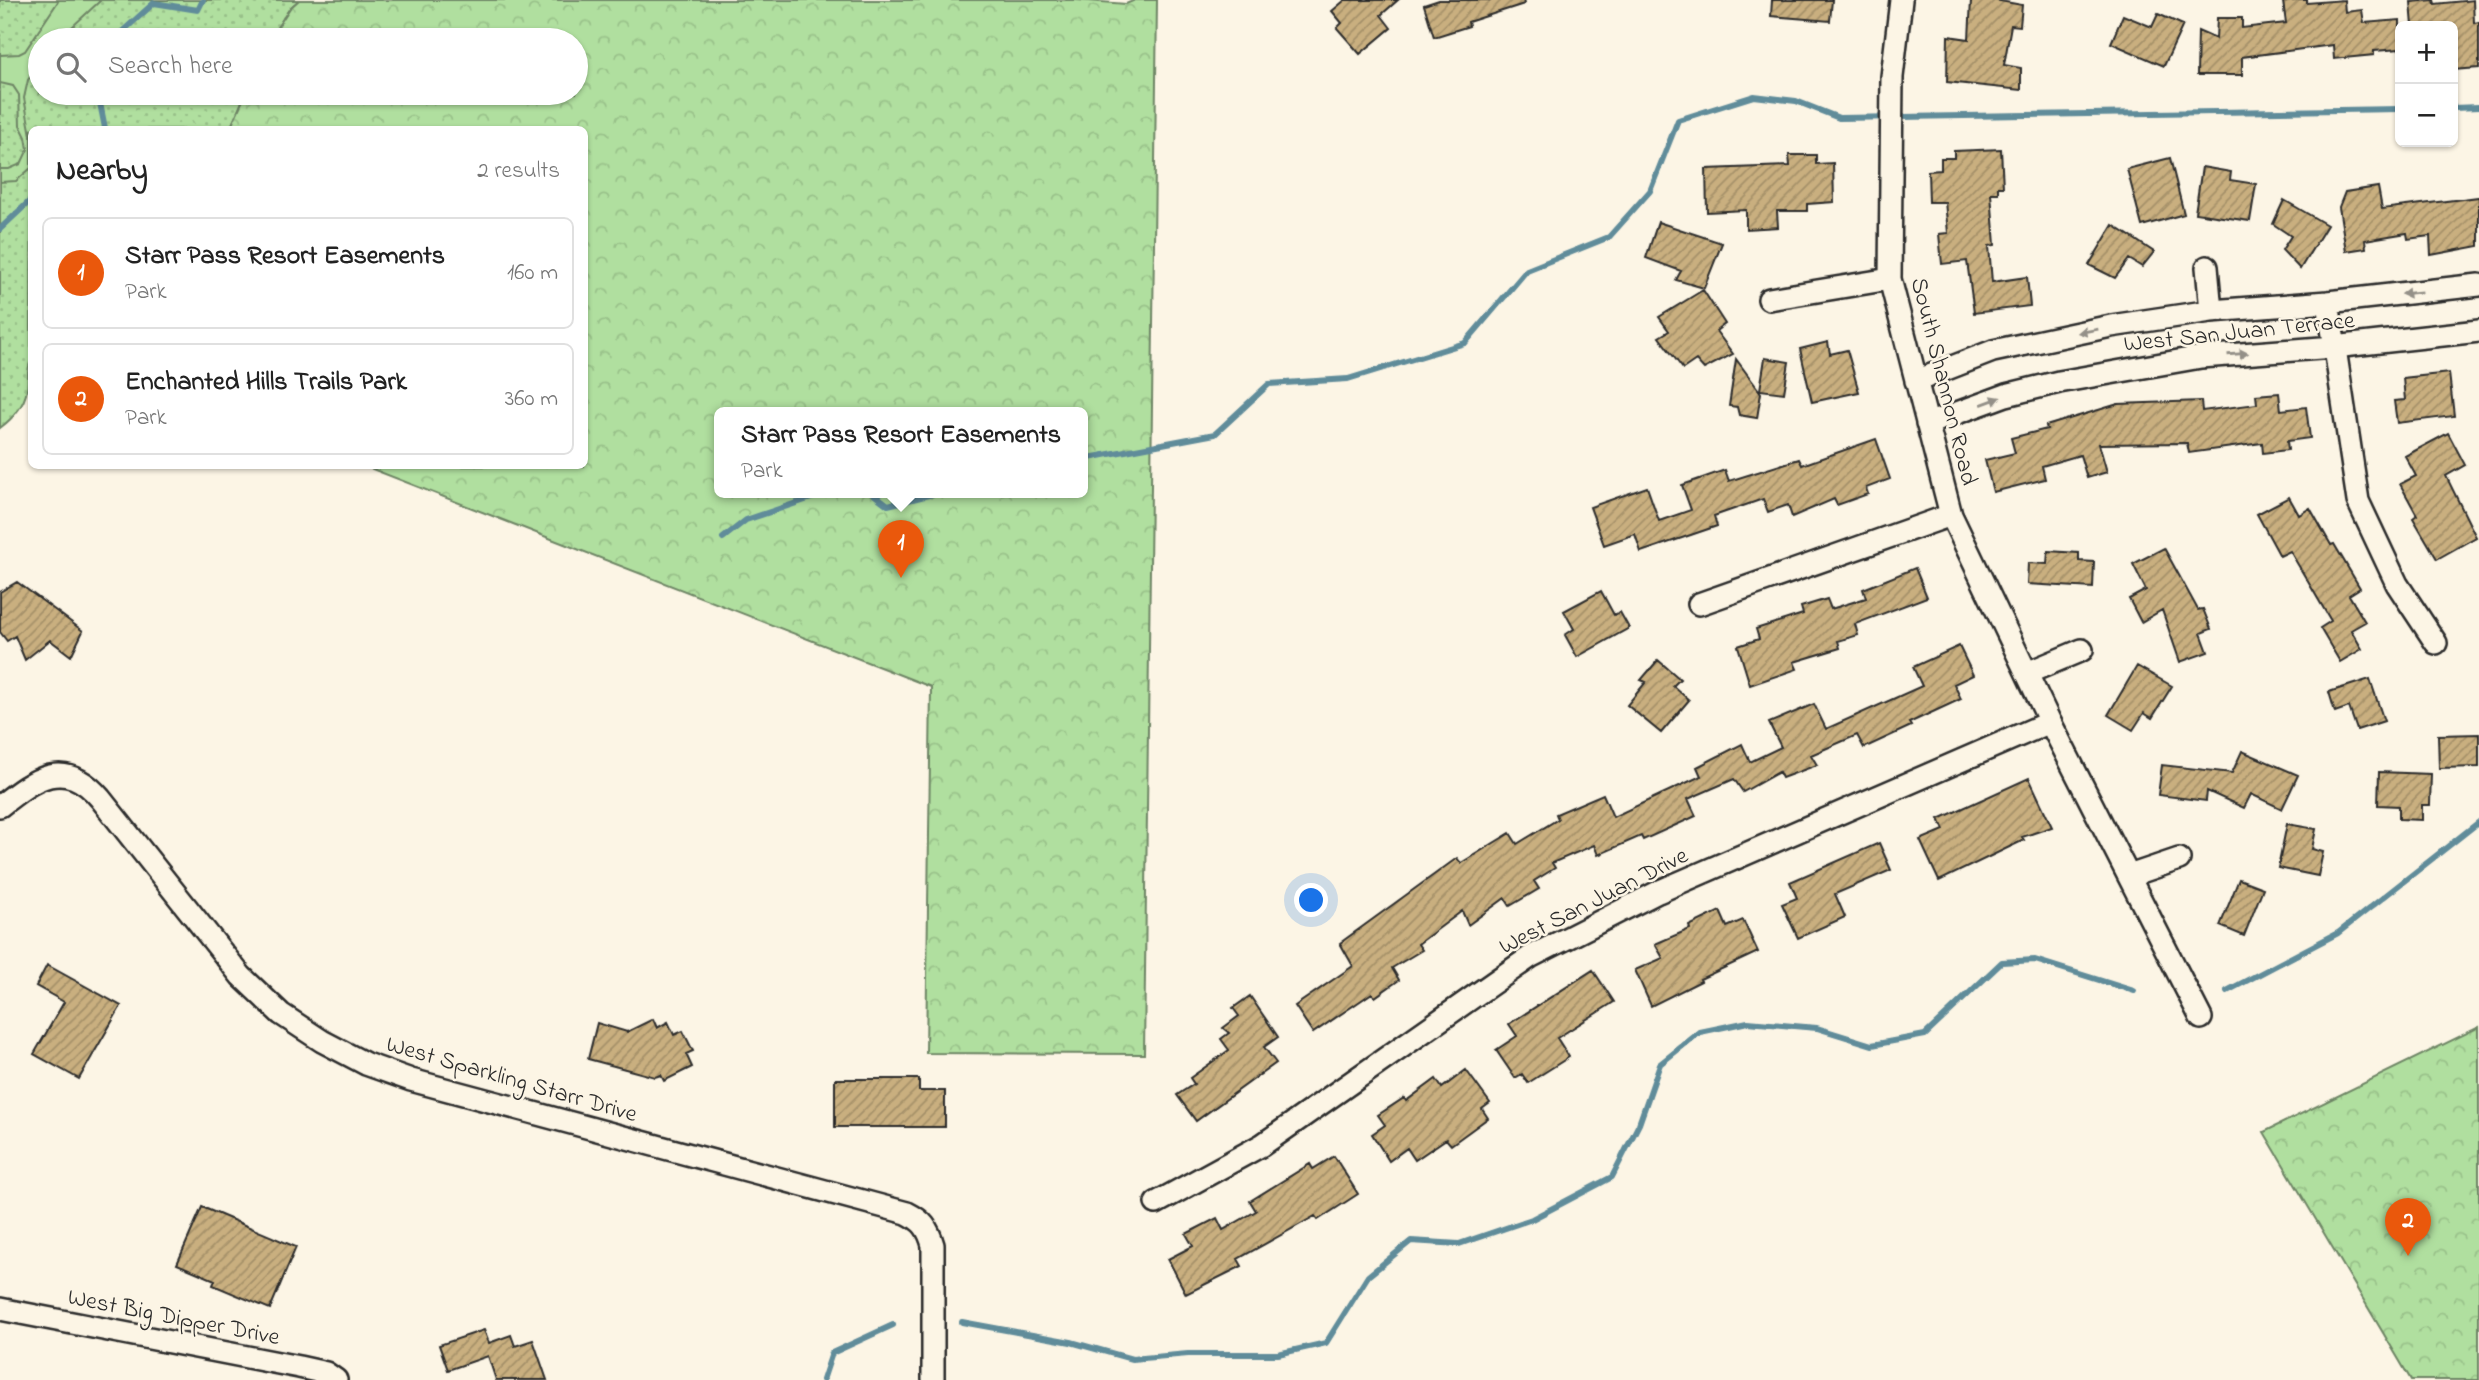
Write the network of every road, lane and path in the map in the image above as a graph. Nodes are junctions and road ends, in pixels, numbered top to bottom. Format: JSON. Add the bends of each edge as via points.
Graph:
{"nodes":[{"id":1,"x":1901,"y":0,"type":"edge"},
{"id":2,"x":2207,"y":267,"type":"dead end"},
{"id":3,"x":1890,"y":279,"type":"junction"},
{"id":4,"x":2479,"y":285,"type":"edge"},
{"id":5,"x":1769,"y":299,"type":"dead end"},
{"id":6,"x":2328,"y":302,"type":"junction"},
{"id":7,"x":2211,"y":311,"type":"junction"},
{"id":8,"x":2479,"y":331,"type":"edge"},
{"id":9,"x":2334,"y":347,"type":"junction"},
{"id":10,"x":1916,"y":381,"type":"junction"},
{"id":11,"x":1927,"y":424,"type":"junction"},
{"id":12,"x":1951,"y":515,"type":"junction"},
{"id":13,"x":1699,"y":604,"type":"dead end"},
{"id":14,"x":2436,"y":643,"type":"dead end"},
{"id":15,"x":2082,"y":650,"type":"dead end"},
{"id":16,"x":2026,"y":673,"type":"junction"},
{"id":17,"x":2050,"y":722,"type":"junction"},
{"id":18,"x":0,"y":806,"type":"edge"},
{"id":19,"x":2179,"y":859,"type":"dead end"},
{"id":20,"x":2129,"y":876,"type":"junction"},
{"id":21,"x":2201,"y":1017,"type":"dead end"},
{"id":22,"x":1156,"y":1203,"type":"dead end"},
{"id":23,"x":0,"y":1309,"type":"edge"},
{"id":24,"x":336,"y":1380,"type":"edge"},
{"id":25,"x":933,"y":1380,"type":"edge"}],
"edges":[{"from":1,"to":3,"type":"street","name":"South Shannon Road","via":[[1892,77]]},
{"from":2,"to":7,"type":"street","name":"West San Juan Terrace"},
{"from":3,"to":5,"type":"street"},
{"from":3,"to":10,"type":"street","name":"South Shannon Road"},
{"from":4,"to":6,"type":"street","name":"West San Juan Terrace","one_way":true},
{"from":6,"to":7,"type":"street","name":"West San Juan Terrace"},
{"from":6,"to":9,"type":"street"},
{"from":7,"to":10,"type":"street","name":"West San Juan Terrace","one_way":true,"via":[[1993,351]]},
{"from":8,"to":9,"type":"street","name":"West San Juan Terrace"},
{"from":11,"to":9,"type":"street","name":"West San Juan Terrace","one_way":true,"via":[[2006,395],[2071,380],[2201,357]]},
{"from":9,"to":14,"type":"street","via":[[2358,500],[2397,584]]},
{"from":10,"to":11,"type":"street","name":"South Shannon Road"},
{"from":11,"to":12,"type":"street","name":"South Shannon Road"},
{"from":12,"to":13,"type":"street"},
{"from":12,"to":16,"type":"street","name":"South Shannon Road"},
{"from":15,"to":16,"type":"street"},
{"from":16,"to":17,"type":"street","name":"South Shannon Road"},
{"from":17,"to":20,"type":"street","name":"South Shannon Road"},
{"from":17,"to":22,"type":"street","name":"West San Juan Drive","via":[[1658,891],[1530,957],[1262,1145]]},
{"from":18,"to":25,"type":"street","name":"West Sparkling Starr Drive","via":[[47,775],[61,774],[85,783],[241,976],[281,1014],[366,1064],[919,1219],[933,1245]]},
{"from":19,"to":20,"type":"street"},
{"from":20,"to":21,"type":"street","name":"South Shannon Road"},
{"from":23,"to":24,"type":"street","name":"West Big Dipper Drive","via":[[299,1367]]}]}
